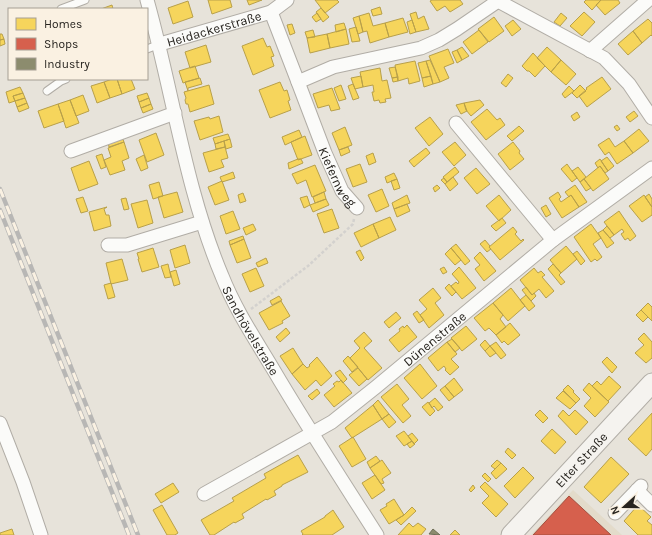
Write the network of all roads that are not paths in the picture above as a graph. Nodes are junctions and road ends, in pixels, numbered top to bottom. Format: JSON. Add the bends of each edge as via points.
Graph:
{"nodes":[{"id":1,"x":85,"y":0,"type":"edge"},
{"id":2,"x":147,"y":0,"type":"edge"},
{"id":3,"x":287,"y":0,"type":"edge"},
{"id":4,"x":648,"y":0,"type":"edge"},
{"id":5,"x":497,"y":1,"type":"edge"},
{"id":6,"x":64,"y":8,"type":"edge"},
{"id":7,"x":271,"y":12,"type":"junction"},
{"id":8,"x":160,"y":44,"type":"junction"},
{"id":9,"x":148,"y":49,"type":"edge"},
{"id":10,"x":590,"y":51,"type":"junction"},
{"id":11,"x":64,"y":80,"type":"edge"},
{"id":12,"x":298,"y":82,"type":"junction"},
{"id":13,"x":47,"y":91,"type":"dead end"},
{"id":14,"x":175,"y":113,"type":"junction"},
{"id":15,"x":652,"y":118,"type":"edge"},
{"id":16,"x":456,"y":123,"type":"dead end"},
{"id":17,"x":71,"y":151,"type":"dead end"},
{"id":18,"x":652,"y":168,"type":"edge"},
{"id":19,"x":357,"y":208,"type":"road end"},
{"id":20,"x":202,"y":222,"type":"junction"},
{"id":21,"x":554,"y":240,"type":"junction"},
{"id":22,"x":108,"y":245,"type":"dead end"},
{"id":23,"x":652,"y":383,"type":"edge"},
{"id":24,"x":0,"y":423,"type":"edge"},
{"id":25,"x":311,"y":433,"type":"junction"},
{"id":26,"x":204,"y":494,"type":"dead end"},
{"id":27,"x":652,"y":504,"type":"edge"},
{"id":28,"x":615,"y":513,"type":"dead end"},
{"id":29,"x":41,"y":535,"type":"edge"},
{"id":30,"x":377,"y":535,"type":"edge"},
{"id":31,"x":511,"y":535,"type":"edge"}],
"edges":[{"from":1,"to":6,"type":"lane"},
{"from":2,"to":8,"type":"street","name":"Sandhövelstraße"},
{"from":3,"to":7,"type":"street","name":"Heidackerstraße"},
{"from":4,"to":10,"type":"street"},
{"from":5,"to":10,"type":"street"},
{"from":5,"to":12,"type":"street","via":[[457,29],[421,48],[333,67]]},
{"from":7,"to":8,"type":"street","name":"Heidackerstraße"},
{"from":7,"to":12,"type":"street","name":"Kiefernweg"},
{"from":8,"to":9,"type":"lane"},
{"from":8,"to":14,"type":"street","name":"Sandhövelstraße"},
{"from":10,"to":15,"type":"street","via":[[604,58],[628,84]]},
{"from":11,"to":13,"type":"lane"},
{"from":12,"to":19,"type":"street","name":"Kiefernweg","via":[[342,191]]},
{"from":14,"to":17,"type":"street"},
{"from":14,"to":20,"type":"street","name":"Sandhövelstraße"},
{"from":16,"to":21,"type":"street"},
{"from":18,"to":21,"type":"street","name":"Dünenstraße"},
{"from":20,"to":22,"type":"street","via":[[127,246]]},
{"from":20,"to":25,"type":"street","name":"Sandhövelstraße","via":[[222,277],[242,316]]},
{"from":21,"to":25,"type":"street","name":"Dünenstraße","via":[[376,388],[332,422]]},
{"from":23,"to":31,"type":"main road","name":"Elter Straße"},
{"from":24,"to":29,"type":"street"},
{"from":25,"to":26,"type":"street"},
{"from":25,"to":30,"type":"street","name":"Sandhövelstraße"},
{"from":27,"to":28,"type":"street","via":[[639,488]]}]}
